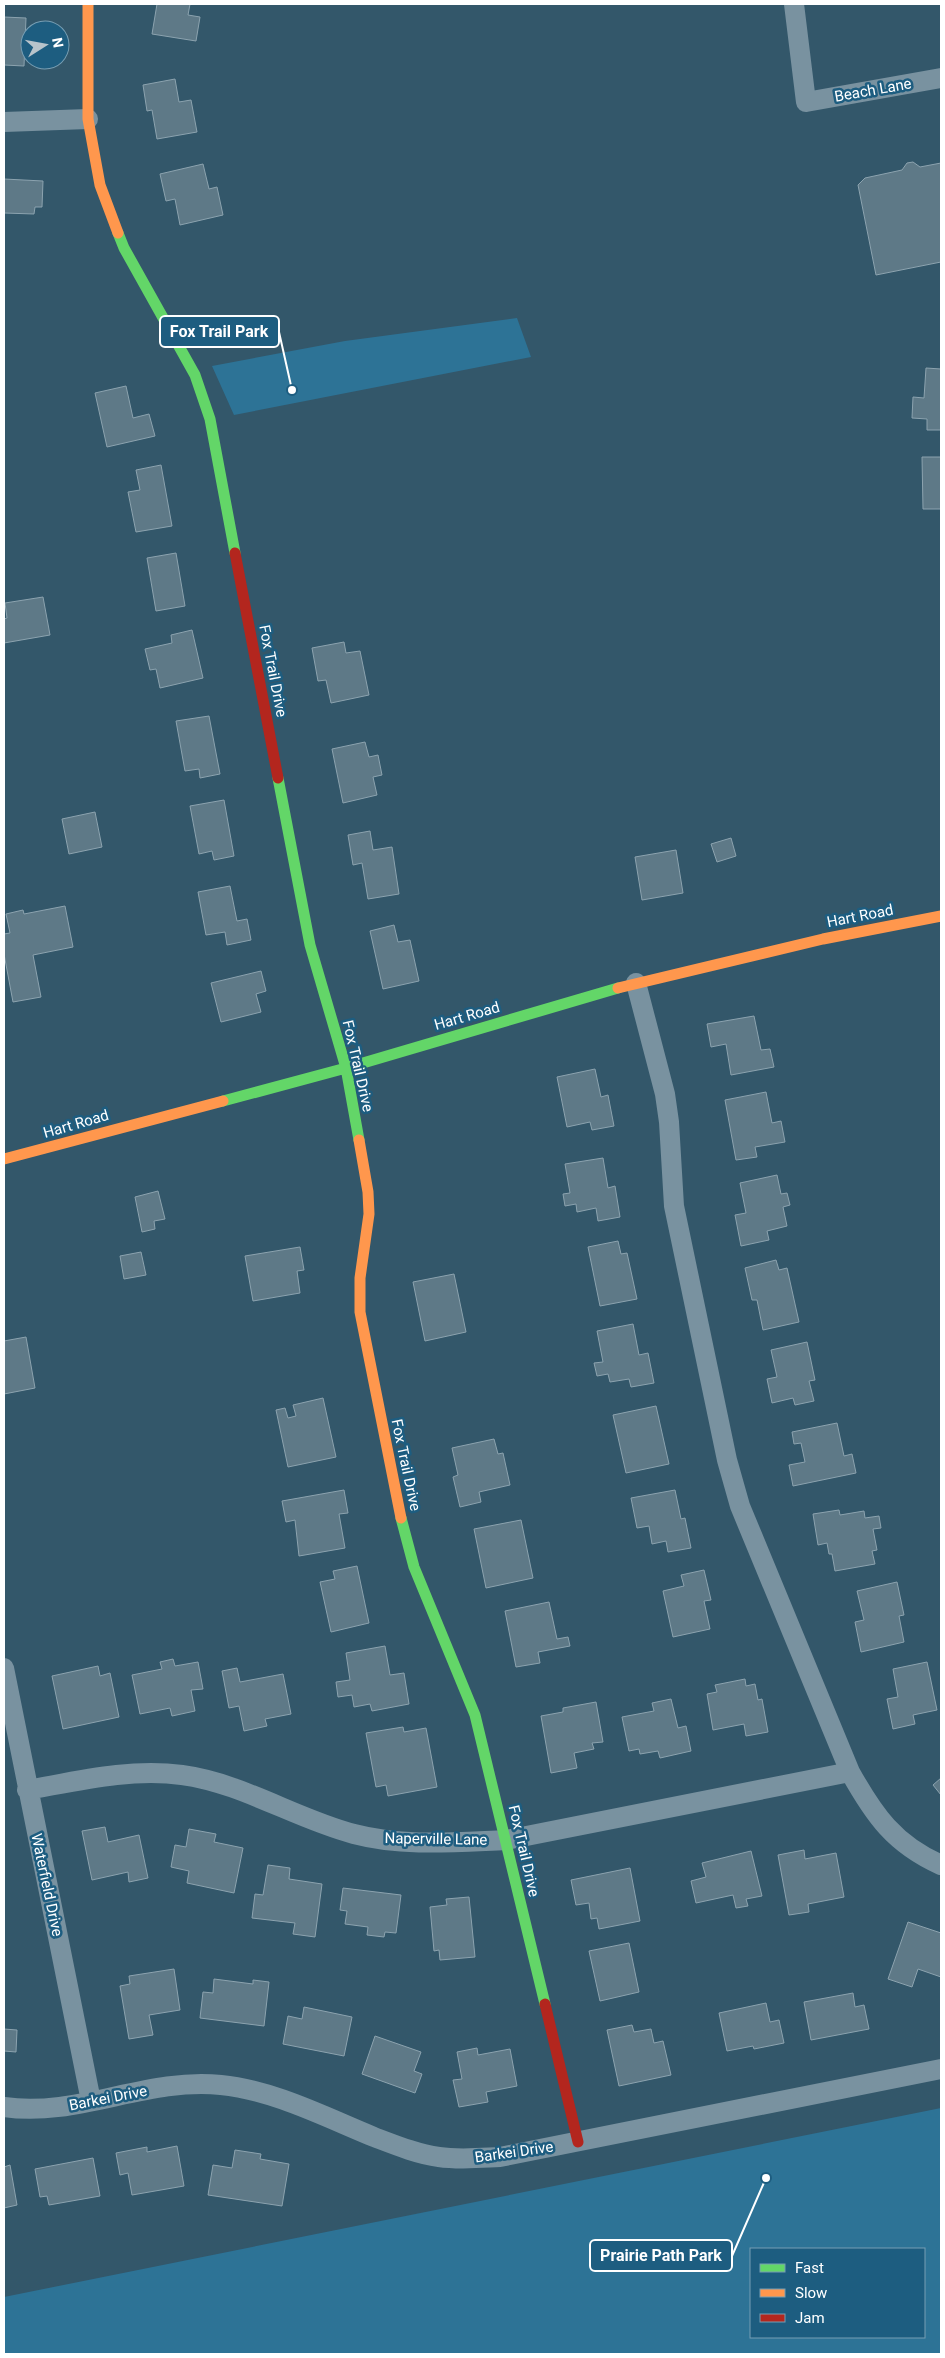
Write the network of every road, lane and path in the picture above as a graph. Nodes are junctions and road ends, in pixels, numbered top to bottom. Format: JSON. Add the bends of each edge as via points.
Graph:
{"nodes":[{"id":1,"x":88,"y":4,"type":"edge"},
{"id":2,"x":794,"y":4,"type":"edge"},
{"id":3,"x":941,"y":78,"type":"edge"},
{"id":4,"x":88,"y":119,"type":"junction"},
{"id":5,"x":4,"y":122,"type":"edge"},
{"id":6,"x":941,"y":916,"type":"edge"},
{"id":7,"x":636,"y":983,"type":"junction"},
{"id":8,"x":346,"y":1068,"type":"junction"},
{"id":9,"x":4,"y":1160,"type":"edge"},
{"id":10,"x":4,"y":1668,"type":"edge"},
{"id":11,"x":850,"y":1772,"type":"junction"},
{"id":12,"x":28,"y":1790,"type":"junction"},
{"id":13,"x":506,"y":1840,"type":"junction"},
{"id":14,"x":941,"y":1865,"type":"edge"},
{"id":15,"x":941,"y":2069,"type":"edge"},
{"id":16,"x":91,"y":2101,"type":"junction"},
{"id":17,"x":4,"y":2107,"type":"edge"},
{"id":18,"x":578,"y":2142,"type":"junction"}],
"edges":[{"from":1,"to":4,"type":"street","name":"Fox Trail Drive"},
{"from":2,"to":3,"type":"street","name":"Beach Lane","via":[[806,102]]},
{"from":4,"to":5,"type":"street"},
{"from":4,"to":8,"type":"street","name":"Fox Trail Drive","via":[[100,186],[124,248],[195,375],[210,419],[310,945]]},
{"from":6,"to":7,"type":"street","name":"Hart Road","via":[[823,939]]},
{"from":7,"to":8,"type":"street","name":"Hart Road"},
{"from":7,"to":11,"type":"street","via":[[665,1094],[674,1206],[732,1483]]},
{"from":8,"to":9,"type":"street","name":"Hart Road"},
{"from":8,"to":13,"type":"street","name":"Fox Trail Drive","via":[[368,1192],[360,1312],[403,1526],[414,1567],[475,1715]]},
{"from":10,"to":12,"type":"street","name":"Waterfield Drive"},
{"from":11,"to":13,"type":"street","name":"Naperville Lane"},
{"from":11,"to":14,"type":"street","via":[[870,1808],[887,1828],[906,1845]]},
{"from":12,"to":13,"type":"street","name":"Naperville Lane","via":[[131,1773],[166,1773],[210,1781],[355,1834],[402,1842]]},
{"from":12,"to":16,"type":"street","name":"Waterfield Drive"},
{"from":13,"to":18,"type":"street","name":"Fox Trail Drive"},
{"from":15,"to":18,"type":"street","name":"Barkei Drive"},
{"from":16,"to":17,"type":"street","name":"Barkei Drive","via":[[39,2110]]},
{"from":16,"to":18,"type":"street","name":"Barkei Drive","via":[[193,2084],[220,2085],[246,2089],[409,2150],[439,2157],[500,2157]]}]}
